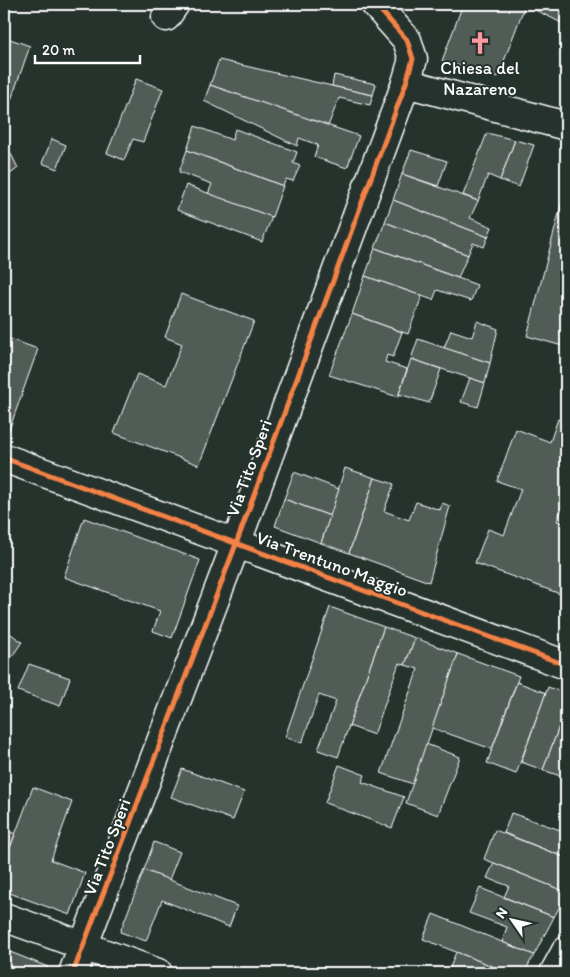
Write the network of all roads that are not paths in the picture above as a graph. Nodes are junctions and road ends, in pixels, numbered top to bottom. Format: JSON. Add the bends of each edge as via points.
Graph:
{"nodes":[{"id":1,"x":374,"y":4,"type":"edge"},
{"id":2,"x":406,"y":83,"type":"junction"},
{"id":3,"x":566,"y":126,"type":"edge"},
{"id":4,"x":4,"y":458,"type":"edge"},
{"id":5,"x":236,"y":544,"type":"junction"},
{"id":6,"x":566,"y":665,"type":"edge"},
{"id":7,"x":4,"y":917,"type":"edge"},
{"id":8,"x":84,"y":946,"type":"junction"},
{"id":9,"x":566,"y":950,"type":"edge"},
{"id":10,"x":73,"y":973,"type":"edge"},
{"id":11,"x":158,"y":973,"type":"edge"},
{"id":12,"x":554,"y":973,"type":"edge"}],
"edges":[{"from":1,"to":2,"type":"street","name":"Via Tito Speri","via":[[407,40],[413,59]]},
{"from":2,"to":3,"type":"street"},
{"from":2,"to":5,"type":"street","name":"Via Tito Speri"},
{"from":4,"to":5,"type":"street","name":"Via Trentuno Maggio"},
{"from":5,"to":6,"type":"street","name":"Via Trentuno Maggio"},
{"from":5,"to":8,"type":"street","name":"Via Tito Speri"},
{"from":7,"to":8,"type":"street"},
{"from":8,"to":10,"type":"street","name":"Via Tito Speri"},
{"from":8,"to":11,"type":"street"},
{"from":9,"to":12,"type":"street"}]}
